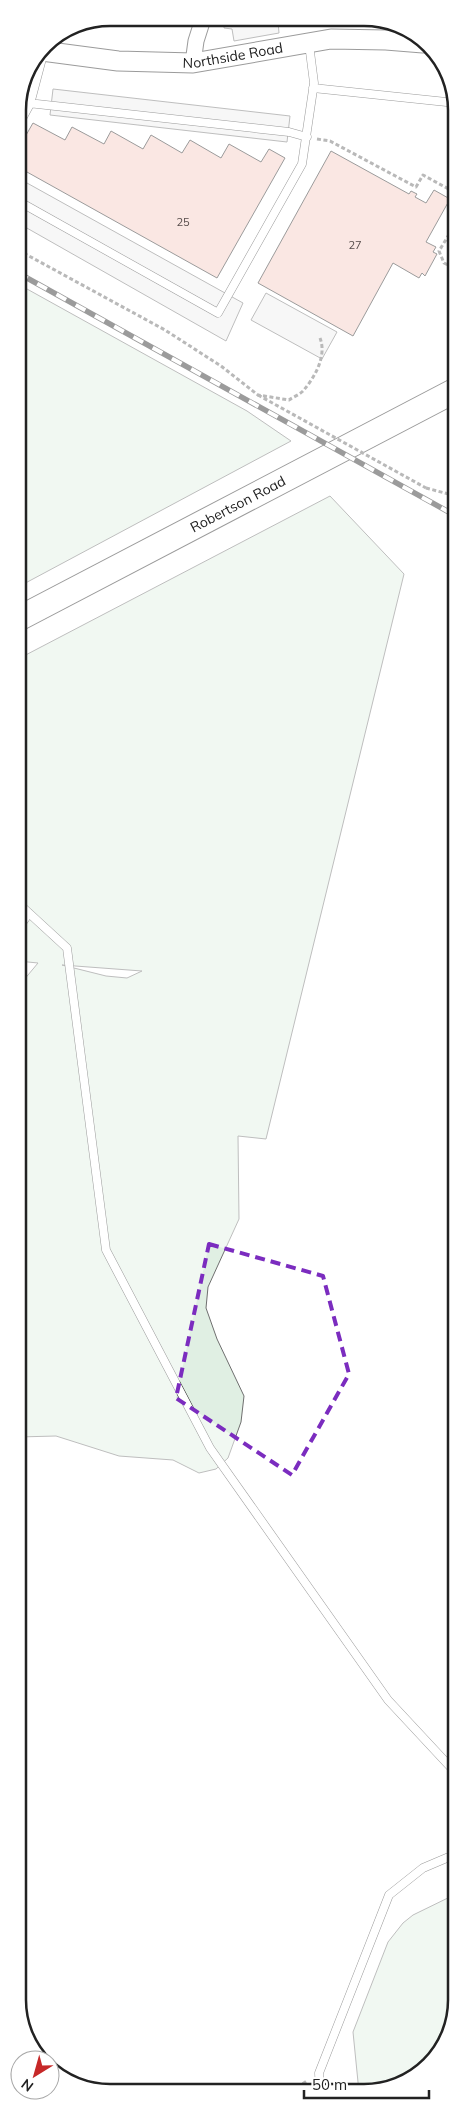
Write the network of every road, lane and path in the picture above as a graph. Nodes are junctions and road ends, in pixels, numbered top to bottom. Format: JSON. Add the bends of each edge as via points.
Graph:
{"nodes":[{"id":1,"x":201,"y":26,"type":"edge"},
{"id":2,"x":412,"y":42,"type":"edge"},
{"id":3,"x":309,"y":43,"type":"junction"},
{"id":4,"x":51,"y":52,"type":"edge"},
{"id":5,"x":193,"y":63,"type":"junction"},
{"id":6,"x":39,"y":66,"type":"edge"},
{"id":7,"x":313,"y":88,"type":"junction"},
{"id":8,"x":447,"y":101,"type":"edge"},
{"id":9,"x":26,"y":103,"type":"edge"},
{"id":10,"x":30,"y":104,"type":"junction"},
{"id":11,"x":26,"y":111,"type":"edge"},
{"id":12,"x":307,"y":137,"type":"junction"},
{"id":13,"x":448,"y":189,"type":"edge"},
{"id":14,"x":26,"y":205,"type":"edge"},
{"id":15,"x":448,"y":236,"type":"edge"},
{"id":16,"x":26,"y":254,"type":"edge"},
{"id":17,"x":448,"y":265,"type":"edge"},
{"id":18,"x":320,"y":338,"type":"dead end"},
{"id":19,"x":448,"y":394,"type":"edge"},
{"id":20,"x":258,"y":395,"type":"junction"},
{"id":21,"x":448,"y":494,"type":"edge"},
{"id":22,"x":26,"y":615,"type":"edge"},
{"id":23,"x":26,"y":910,"type":"edge"},
{"id":24,"x":29,"y":913,"type":"junction"},
{"id":25,"x":26,"y":917,"type":"edge"},
{"id":26,"x":448,"y":1765,"type":"edge"},
{"id":27,"x":448,"y":1857,"type":"edge"},
{"id":28,"x":319,"y":2073,"type":"junction"},
{"id":29,"x":302,"y":2084,"type":"edge"},
{"id":30,"x":320,"y":2084,"type":"edge"}],
"edges":[{"from":1,"to":5,"type":"street"},
{"from":2,"to":3,"type":"street","name":"Northside Road","via":[[331,39]]},
{"from":3,"to":5,"type":"street","name":"Northside Road"},
{"from":3,"to":7,"type":"lane"},
{"from":4,"to":5,"type":"street","name":"Northside Road","via":[[118,60]]},
{"from":6,"to":10,"type":"lane"},
{"from":7,"to":8,"type":"lane"},
{"from":7,"to":12,"type":"lane"},
{"from":9,"to":10,"type":"lane"},
{"from":10,"to":11,"type":"lane"},
{"from":10,"to":12,"type":"lane","via":[[289,132]]},
{"from":12,"to":13,"type":"path","via":[[330,141],[416,188],[423,175]]},
{"from":12,"to":14,"type":"lane","via":[[302,164],[218,313]]},
{"from":15,"to":17,"type":"path","via":[[439,251]]},
{"from":16,"to":20,"type":"path","via":[[165,330],[221,366]]},
{"from":18,"to":20,"type":"path","via":[[323,347],[320,363],[302,392],[289,400]]},
{"from":19,"to":22,"type":"main road","name":"Robertson Road"},
{"from":20,"to":21,"type":"path","bridge":true,"via":[[426,488]]},
{"from":23,"to":24,"type":"lane"},
{"from":24,"to":25,"type":"lane"},
{"from":24,"to":26,"type":"lane","via":[[67,948],[106,1250],[210,1448],[388,1700]]},
{"from":27,"to":28,"type":"lane","via":[[423,1868],[389,1895]]},
{"from":28,"to":29,"type":"path"},
{"from":28,"to":30,"type":"lane"}]}
